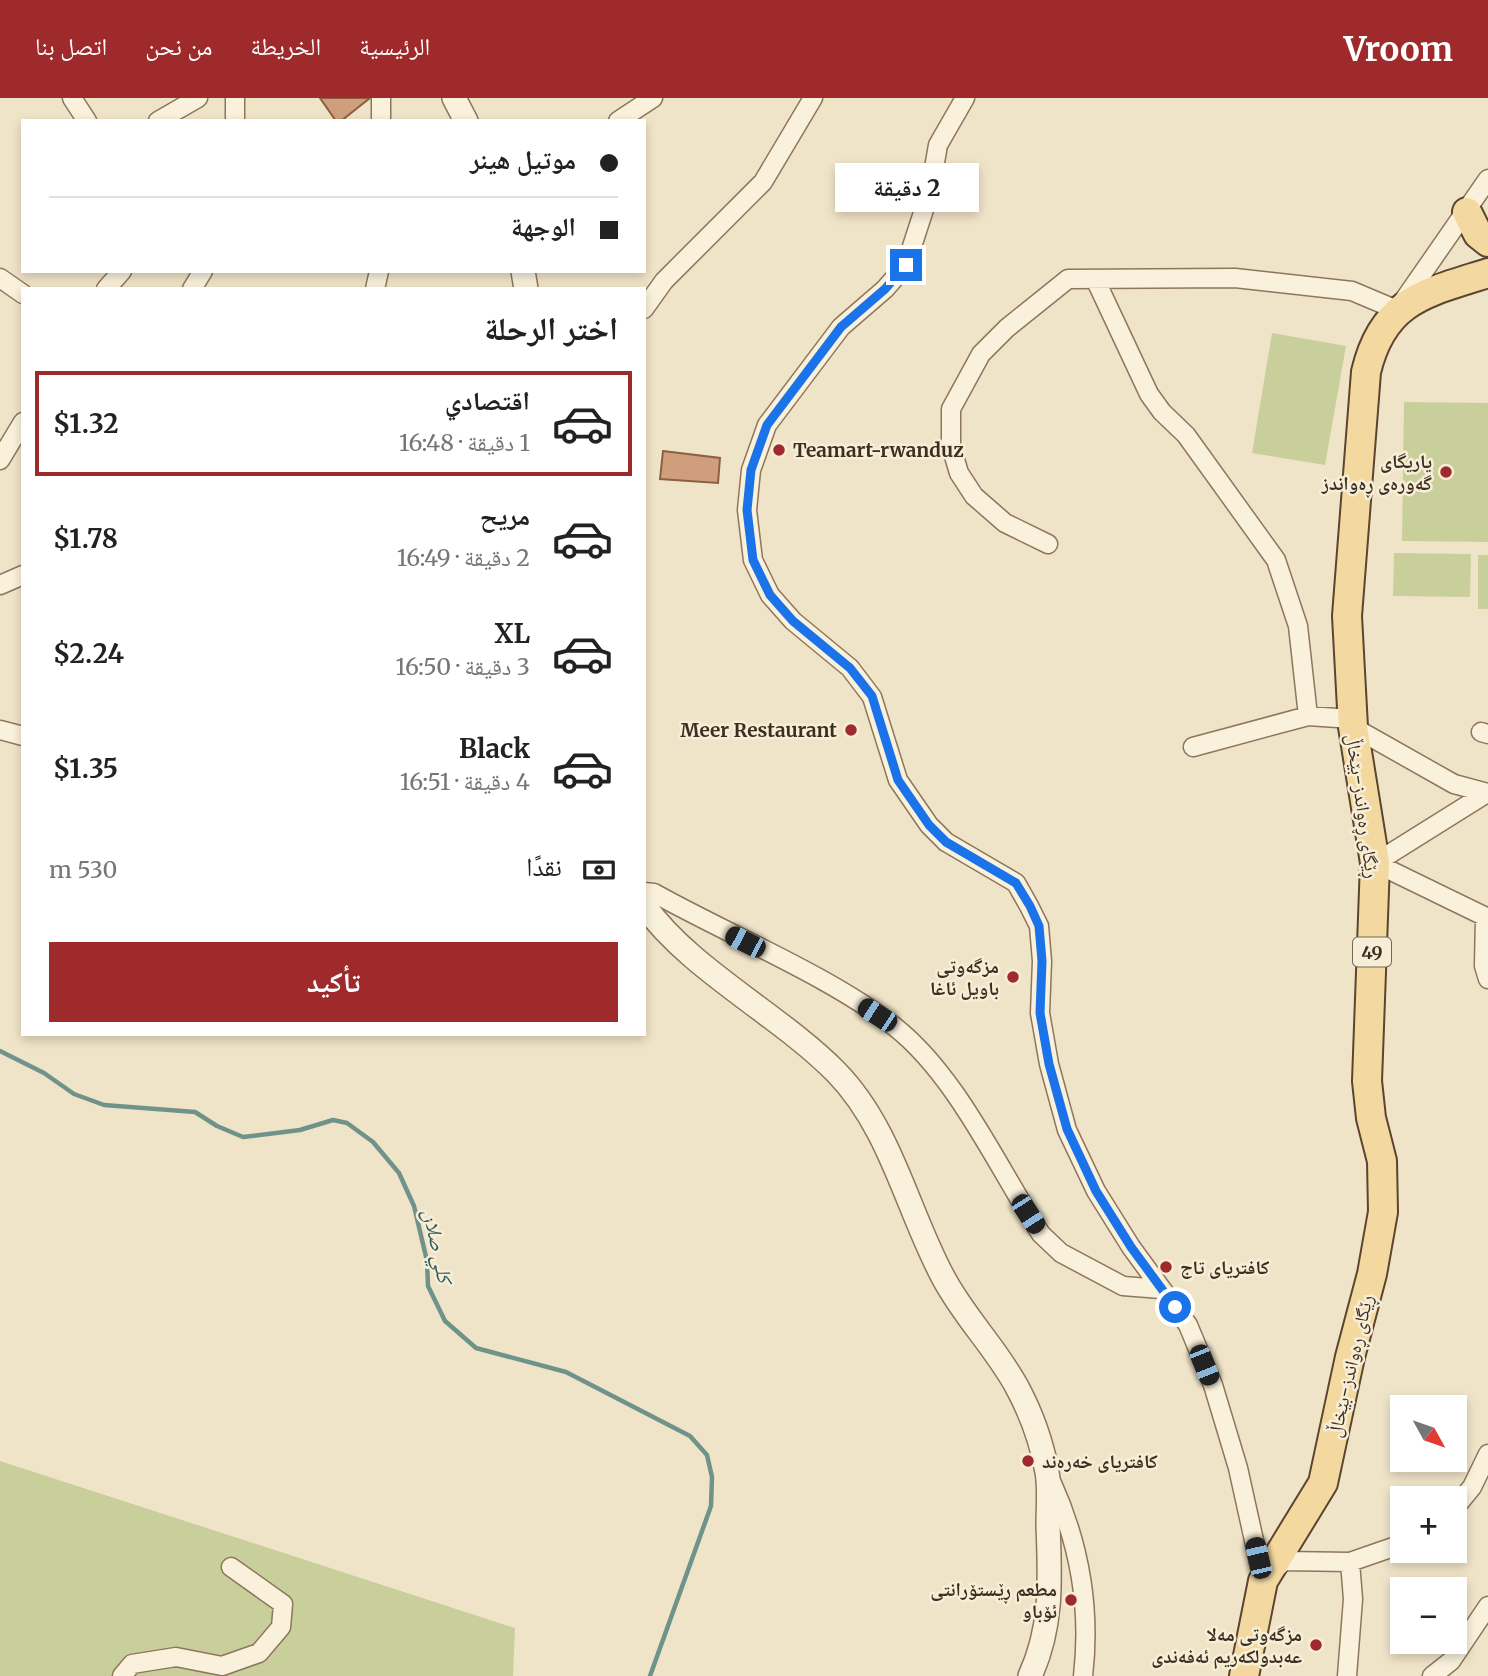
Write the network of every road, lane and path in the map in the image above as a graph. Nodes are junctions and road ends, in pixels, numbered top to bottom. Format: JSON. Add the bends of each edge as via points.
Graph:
{"nodes":[{"id":1,"x":72,"y":98,"type":"edge"},
{"id":2,"x":198,"y":98,"type":"edge"},
{"id":3,"x":235,"y":98,"type":"edge"},
{"id":4,"x":381,"y":98,"type":"edge"},
{"id":5,"x":454,"y":98,"type":"edge"},
{"id":6,"x":653,"y":98,"type":"edge"},
{"id":7,"x":813,"y":98,"type":"edge"},
{"id":8,"x":965,"y":98,"type":"edge"},
{"id":9,"x":86,"y":119,"type":"edge"},
{"id":10,"x":161,"y":119,"type":"edge"},
{"id":11,"x":236,"y":119,"type":"edge"},
{"id":12,"x":381,"y":119,"type":"edge"},
{"id":13,"x":465,"y":119,"type":"edge"},
{"id":14,"x":621,"y":119,"type":"edge"},
{"id":15,"x":1488,"y":179,"type":"edge"},
{"id":16,"x":1468,"y":212,"type":"junction"},
{"id":17,"x":1488,"y":242,"type":"edge"},
{"id":18,"x":120,"y":273,"type":"edge"},
{"id":19,"x":1488,"y":273,"type":"edge"},
{"id":20,"x":1096,"y":281,"type":"junction"},
{"id":21,"x":2,"y":285,"type":"edge"},
{"id":22,"x":108,"y":287,"type":"edge"},
{"id":23,"x":21,"y":294,"type":"edge"},
{"id":24,"x":646,"y":306,"type":"edge"},
{"id":25,"x":1397,"y":310,"type":"junction"},
{"id":26,"x":21,"y":432,"type":"edge"},
{"id":27,"x":0,"y":460,"type":"edge"},
{"id":28,"x":1048,"y":544,"type":"dead end"},
{"id":29,"x":21,"y":576,"type":"edge"},
{"id":30,"x":0,"y":585,"type":"edge"},
{"id":31,"x":1308,"y":716,"type":"junction"},
{"id":32,"x":1353,"y":723,"type":"junction"},
{"id":33,"x":0,"y":730,"type":"edge"},
{"id":34,"x":21,"y":735,"type":"edge"},
{"id":35,"x":1193,"y":747,"type":"dead end"},
{"id":36,"x":1488,"y":793,"type":"edge"},
{"id":37,"x":1375,"y":863,"type":"junction"},
{"id":38,"x":646,"y":892,"type":"edge"},
{"id":39,"x":646,"y":907,"type":"edge"},
{"id":40,"x":1487,"y":918,"type":"edge"},
{"id":41,"x":1488,"y":979,"type":"edge"},
{"id":42,"x":1161,"y":1289,"type":"junction"},
{"id":43,"x":1488,"y":1454,"type":"edge"},
{"id":44,"x":1048,"y":1474,"type":"junction"},
{"id":45,"x":1467,"y":1493,"type":"edge"},
{"id":46,"x":1390,"y":1548,"type":"edge"},
{"id":47,"x":1350,"y":1562,"type":"junction"},
{"id":48,"x":231,"y":1567,"type":"dead end"},
{"id":49,"x":1263,"y":1581,"type":"junction"},
{"id":50,"x":1488,"y":1606,"type":"edge"},
{"id":51,"x":122,"y":1676,"type":"edge"},
{"id":52,"x":1030,"y":1676,"type":"edge"},
{"id":53,"x":1083,"y":1676,"type":"edge"},
{"id":54,"x":1244,"y":1676,"type":"edge"},
{"id":55,"x":1347,"y":1676,"type":"edge"},
{"id":56,"x":1432,"y":1676,"type":"edge"}],
"edges":[{"from":1,"to":9,"type":"street"},
{"from":2,"to":10,"type":"street"},
{"from":3,"to":11,"type":"street"},
{"from":4,"to":12,"type":"street"},
{"from":5,"to":13,"type":"street"},
{"from":6,"to":14,"type":"street"},
{"from":7,"to":24,"type":"street","via":[[762,182],[664,281]]},
{"from":8,"to":42,"type":"street","via":[[938,145],[930,191],[906,265],[841,327],[767,425],[751,470],[747,510],[753,560],[770,595],[793,621],[850,668],[872,696],[898,780],[929,825],[946,842],[1016,883],[1030,906],[1039,926],[1040,1013],[1067,1129],[1096,1191]]},
{"from":15,"to":16,"type":"street"},
{"from":16,"to":17,"type":"main road","via":[[1474,228]]},
{"from":16,"to":25,"type":"street"},
{"from":18,"to":22,"type":"street"},
{"from":19,"to":25,"type":"main road","name":"ڕێگای ڕەواندز-بێخاڵ","number":"49","via":[[1430,291]]},
{"from":20,"to":25,"type":"street","via":[[1236,278],[1352,291]]},
{"from":20,"to":28,"type":"street","via":[[1068,279],[1007,328],[981,354],[951,409],[951,446],[959,473],[974,496],[1005,523]]},
{"from":20,"to":31,"type":"street","via":[[1149,394],[1186,435],[1276,560],[1298,625]]},
{"from":21,"to":23,"type":"street"},
{"from":25,"to":32,"type":"main road","name":"ڕێگای ڕەواندز-بێخاڵ","number":"49","via":[[1377,338],[1366,372],[1347,616]]},
{"from":26,"to":27,"type":"street"},
{"from":29,"to":30,"type":"street"},
{"from":31,"to":32,"type":"street"},
{"from":31,"to":35,"type":"street"},
{"from":32,"to":36,"type":"street","via":[[1454,784]]},
{"from":32,"to":37,"type":"main road","name":"ڕێگای ڕەواندز-بێخاڵ","number":"49"},
{"from":33,"to":34,"type":"street"},
{"from":36,"to":37,"type":"street"},
{"from":37,"to":40,"type":"street"},
{"from":37,"to":49,"type":"main road","name":"ڕێگای ڕەواندز-بێخاڵ","number":"49","via":[[1367,1081],[1382,1161],[1383,1212],[1323,1483]]},
{"from":38,"to":42,"type":"street","via":[[805,973],[896,1027],[946,1081],[1041,1234],[1070,1259],[1123,1286]]},
{"from":39,"to":44,"type":"street","via":[[684,946],[835,1070],[861,1100],[943,1277],[1019,1390]]},
{"from":40,"to":41,"type":"street","via":[[1484,966]]},
{"from":42,"to":49,"type":"street","via":[[1188,1325],[1213,1385],[1238,1468]]},
{"from":43,"to":45,"type":"street"},
{"from":44,"to":52,"type":"street","via":[[1048,1622]]},
{"from":44,"to":53,"type":"street","via":[[1079,1558]]},
{"from":46,"to":47,"type":"street"},
{"from":47,"to":49,"type":"street","via":[[1284,1561]]},
{"from":47,"to":55,"type":"street","via":[[1353,1600]]},
{"from":48,"to":51,"type":"street","via":[[283,1604],[281,1627],[259,1653],[222,1666],[176,1657],[132,1664]]},
{"from":49,"to":54,"type":"main road","name":"ڕێگای ڕەواندز-بێخاڵ","number":"49"},
{"from":50,"to":56,"type":"street","via":[[1451,1661]]}]}
